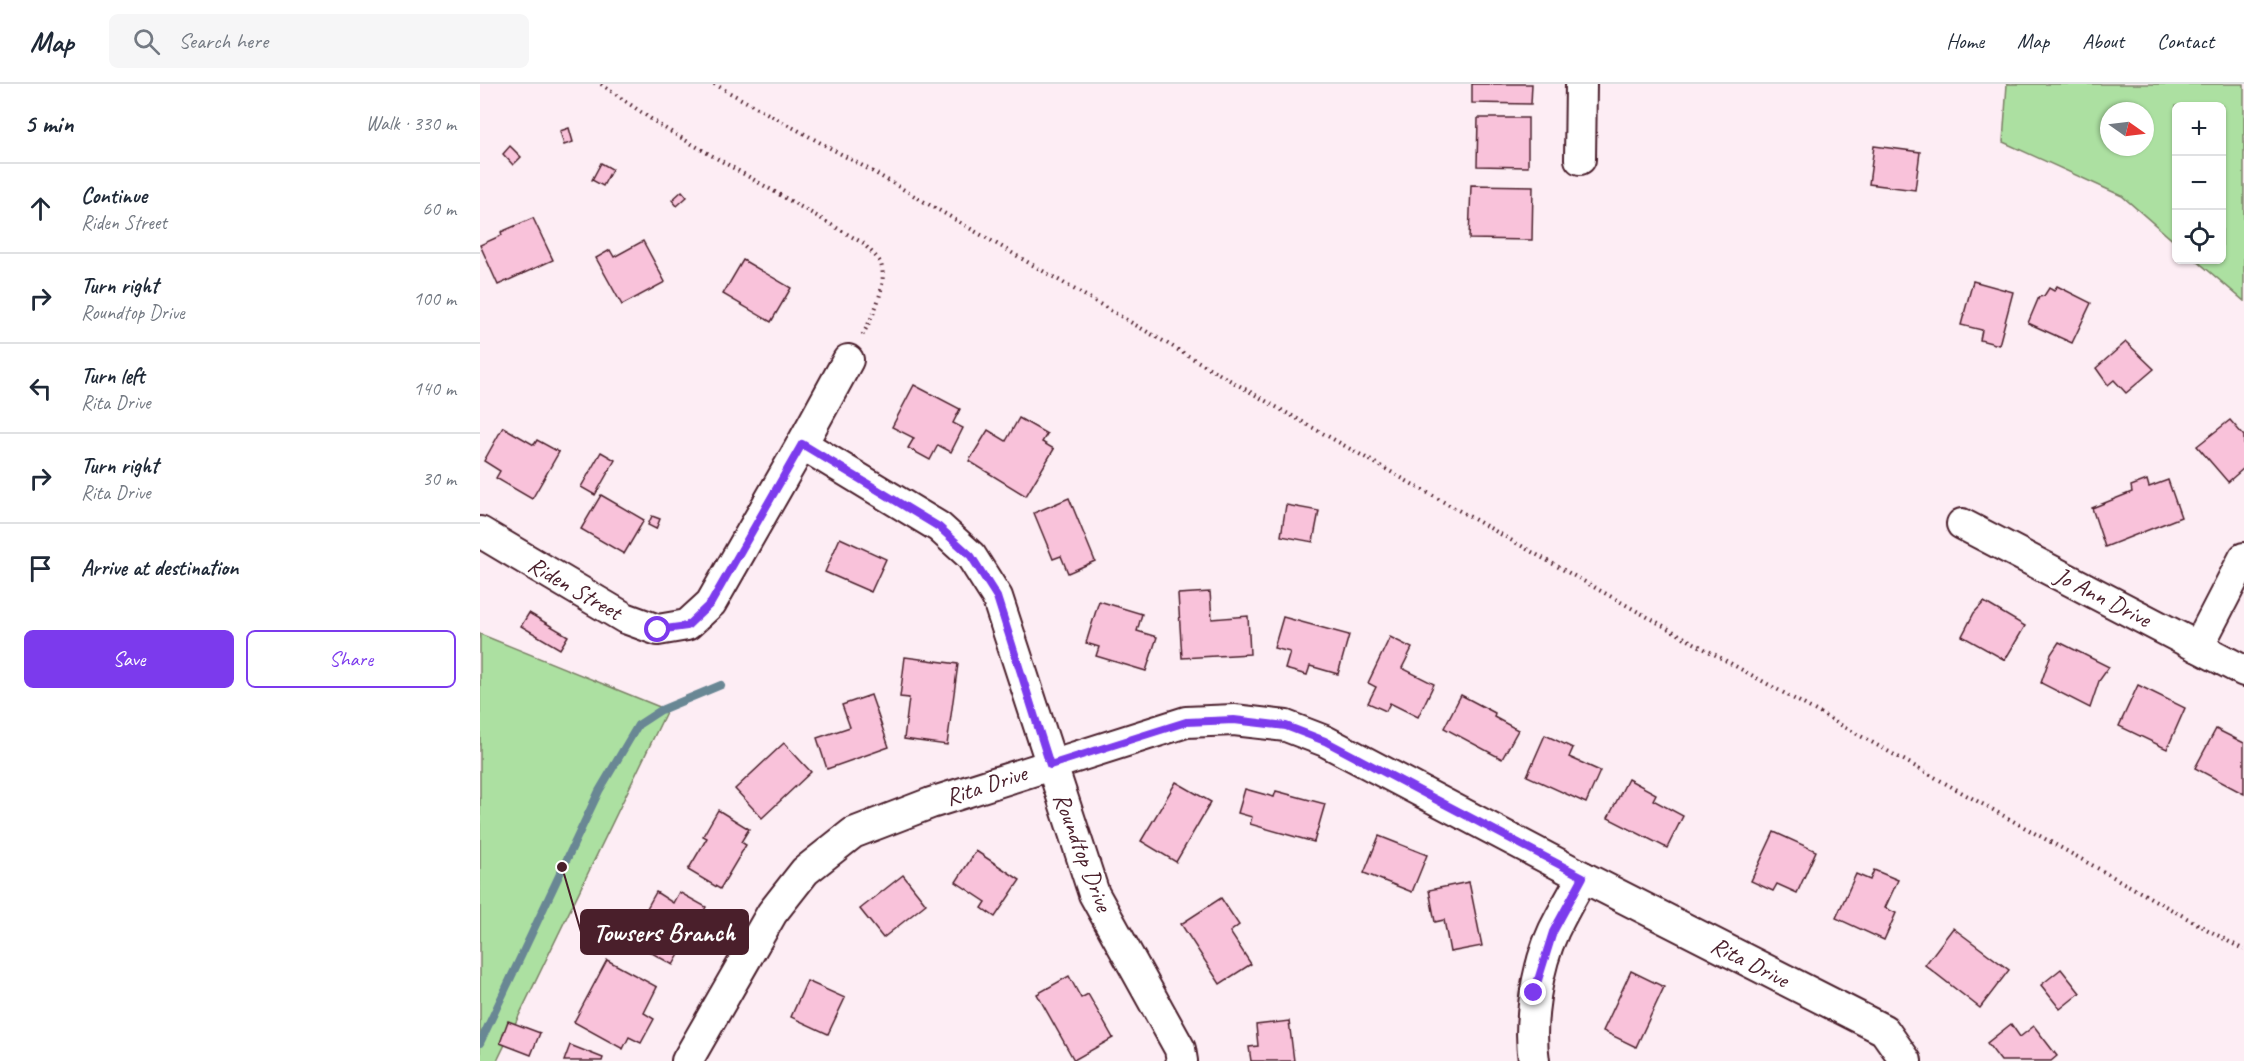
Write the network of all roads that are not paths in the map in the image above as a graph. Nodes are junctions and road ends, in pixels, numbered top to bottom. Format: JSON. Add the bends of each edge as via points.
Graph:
{"nodes":[{"id":1,"x":1581,"y":84,"type":"edge"},
{"id":2,"x":1580,"y":159,"type":"dead end"},
{"id":3,"x":848,"y":360,"type":"road end"},
{"id":4,"x":802,"y":444,"type":"junction"},
{"id":5,"x":1962,"y":524,"type":"dead end"},
{"id":6,"x":480,"y":532,"type":"edge"},
{"id":7,"x":2244,"y":558,"type":"edge"},
{"id":8,"x":2198,"y":647,"type":"junction"},
{"id":9,"x":2244,"y":671,"type":"edge"},
{"id":10,"x":1050,"y":765,"type":"junction"},
{"id":11,"x":1583,"y":877,"type":"junction"},
{"id":12,"x":687,"y":1061,"type":"edge"},
{"id":13,"x":1182,"y":1061,"type":"edge"},
{"id":14,"x":1534,"y":1061,"type":"edge"},
{"id":15,"x":1906,"y":1061,"type":"edge"}],
"edges":[{"from":1,"to":2,"type":"street"},
{"from":3,"to":4,"type":"street","name":"Riden Street"},
{"from":4,"to":6,"type":"street","name":"Riden Street","via":[[711,603],[687,626],[658,630],[625,618]]},
{"from":4,"to":10,"type":"street","name":"Roundtop Drive","via":[[939,527],[971,556],[997,597]]},
{"from":5,"to":8,"type":"street","name":"Jo Ann Drive"},
{"from":7,"to":8,"type":"street"},
{"from":8,"to":9,"type":"street","name":"Jo Ann Drive"},
{"from":10,"to":11,"type":"street","name":"Rita Drive","via":[[1186,722],[1234,720],[1286,726],[1325,741]]},
{"from":10,"to":12,"type":"street","name":"Rita Drive","via":[[853,833],[805,871],[772,913]]},
{"from":10,"to":13,"type":"street","name":"Roundtop Drive","via":[[1094,894],[1180,1049]]},
{"from":11,"to":14,"type":"street","via":[[1553,932],[1534,993]]},
{"from":11,"to":15,"type":"street","name":"Rita Drive","via":[[1884,1030]]}]}
